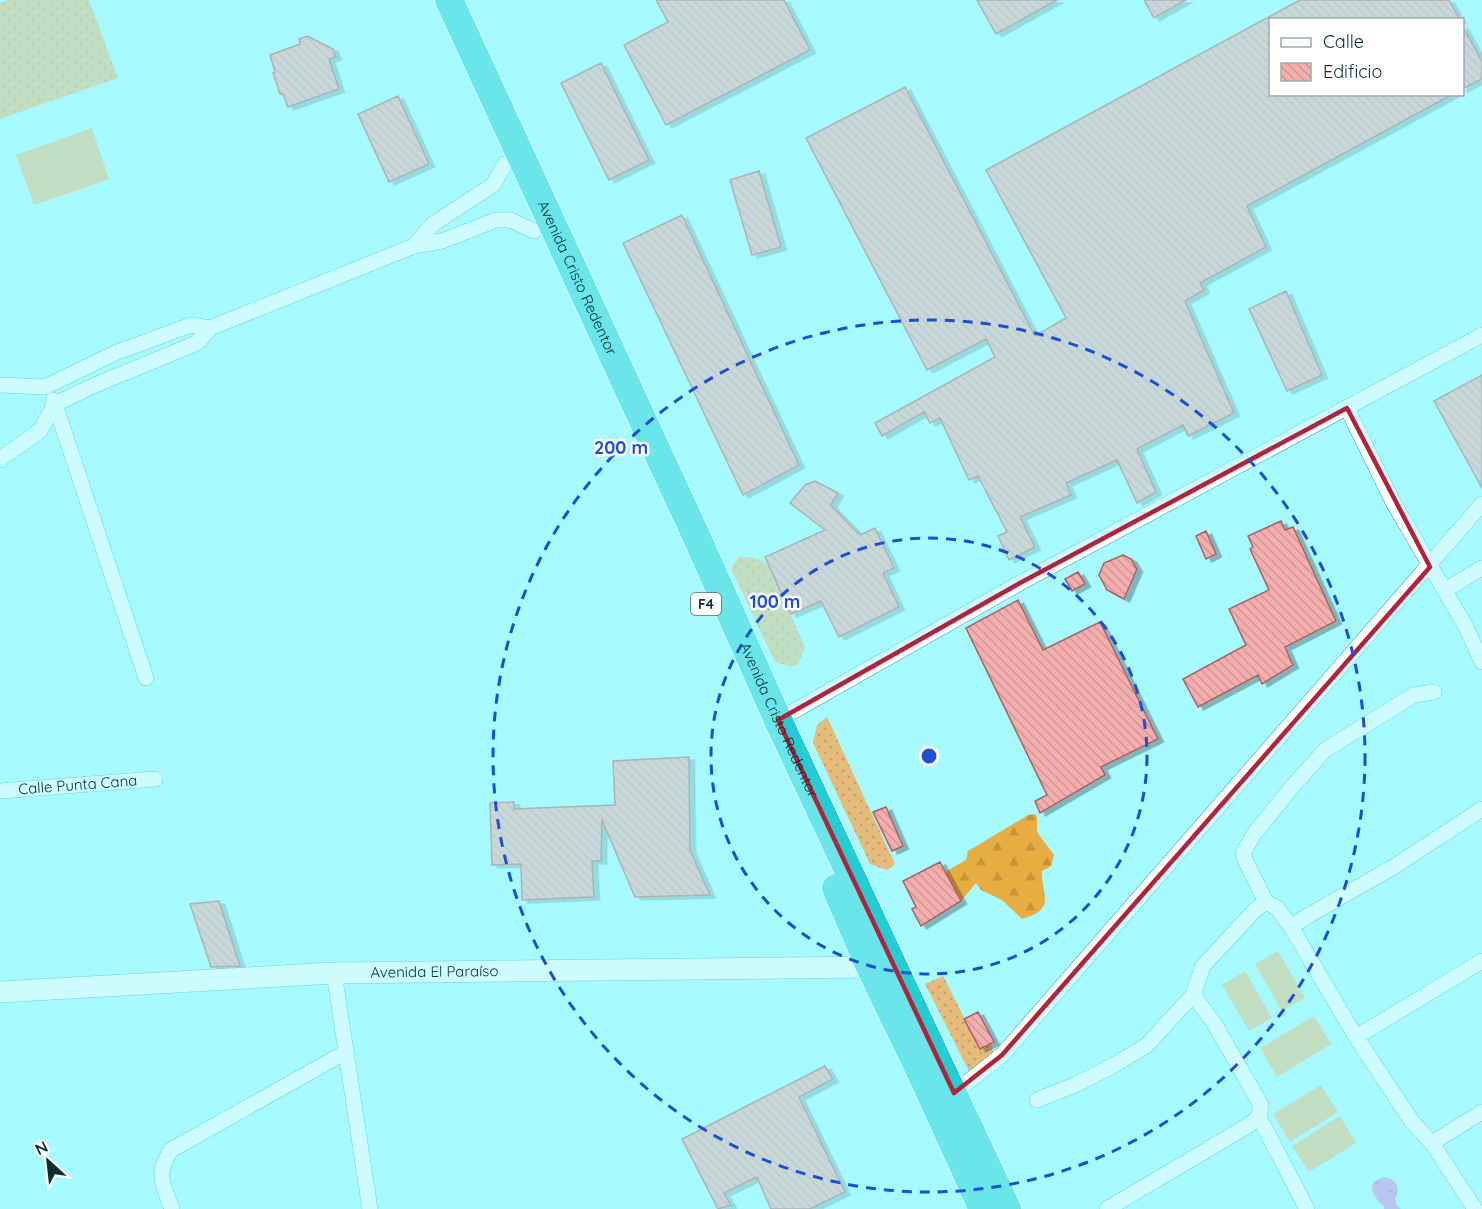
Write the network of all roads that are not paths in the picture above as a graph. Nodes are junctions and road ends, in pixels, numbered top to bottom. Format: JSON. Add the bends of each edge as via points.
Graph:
{"nodes":[{"id":1,"x":428,"y":0,"type":"edge"},
{"id":2,"x":449,"y":0,"type":"edge"},
{"id":3,"x":505,"y":164,"type":"junction"},
{"id":4,"x":534,"y":231,"type":"junction"},
{"id":5,"x":414,"y":246,"type":"junction"},
{"id":6,"x":210,"y":328,"type":"junction"},
{"id":7,"x":1482,"y":335,"type":"edge"},
{"id":8,"x":115,"y":353,"type":"junction"},
{"id":9,"x":123,"y":374,"type":"junction"},
{"id":10,"x":0,"y":384,"type":"edge"},
{"id":11,"x":45,"y":387,"type":"junction"},
{"id":12,"x":55,"y":404,"type":"junction"},
{"id":13,"x":1347,"y":408,"type":"junction"},
{"id":14,"x":0,"y":459,"type":"edge"},
{"id":15,"x":1482,"y":504,"type":"edge"},
{"id":16,"x":1430,"y":567,"type":"junction"},
{"id":17,"x":1482,"y":568,"type":"edge"},
{"id":18,"x":1445,"y":590,"type":"junction"},
{"id":19,"x":1482,"y":662,"type":"edge"},
{"id":20,"x":146,"y":678,"type":"dead end"},
{"id":21,"x":1434,"y":692,"type":"dead end"},
{"id":22,"x":778,"y":720,"type":"junction"},
{"id":23,"x":155,"y":780,"type":"dead end"},
{"id":24,"x":0,"y":791,"type":"edge"},
{"id":25,"x":1482,"y":809,"type":"edge"},
{"id":26,"x":1266,"y":902,"type":"junction"},
{"id":27,"x":1291,"y":927,"type":"junction"},
{"id":28,"x":1482,"y":961,"type":"edge"},
{"id":29,"x":870,"y":967,"type":"junction"},
{"id":30,"x":334,"y":973,"type":"junction"},
{"id":31,"x":0,"y":992,"type":"edge"},
{"id":32,"x":1193,"y":995,"type":"junction"},
{"id":33,"x":1356,"y":1037,"type":"junction"},
{"id":34,"x":346,"y":1052,"type":"junction"},
{"id":35,"x":954,"y":1093,"type":"junction"},
{"id":36,"x":1037,"y":1100,"type":"dead end"},
{"id":37,"x":1482,"y":1112,"type":"edge"},
{"id":38,"x":1259,"y":1117,"type":"junction"},
{"id":39,"x":1432,"y":1143,"type":"junction"},
{"id":40,"x":172,"y":1209,"type":"edge"},
{"id":41,"x":370,"y":1209,"type":"edge"},
{"id":42,"x":984,"y":1209,"type":"edge"},
{"id":43,"x":1007,"y":1209,"type":"edge"},
{"id":44,"x":1107,"y":1209,"type":"edge"},
{"id":45,"x":1307,"y":1209,"type":"edge"},
{"id":46,"x":1475,"y":1209,"type":"edge"}],
"edges":[{"from":1,"to":3,"type":"highway","name":"Avenida Cristo Redentor","number":"F4"},
{"from":2,"to":22,"type":"highway","name":"Avenida Cristo Redentor","number":"F4"},
{"from":3,"to":4,"type":"highway","name":"Avenida Cristo Redentor","number":"F4"},
{"from":3,"to":5,"type":"street","via":[[493,185],[433,224]]},
{"from":4,"to":5,"type":"street","via":[[510,220],[496,220],[442,241]]},
{"from":4,"to":29,"type":"highway","name":"Avenida Cristo Redentor","number":"F4"},
{"from":5,"to":6,"type":"street"},
{"from":6,"to":8,"type":"street","via":[[190,325]]},
{"from":6,"to":9,"type":"street","via":[[197,343]]},
{"from":7,"to":13,"type":"street"},
{"from":8,"to":9,"type":"street"},
{"from":8,"to":11,"type":"street"},
{"from":9,"to":12,"type":"street"},
{"from":10,"to":11,"type":"street"},
{"from":11,"to":12,"type":"street"},
{"from":12,"to":14,"type":"street","via":[[40,431]]},
{"from":12,"to":20,"type":"street"},
{"from":13,"to":16,"type":"street"},
{"from":13,"to":22,"type":"street","via":[[1020,583]]},
{"from":15,"to":16,"type":"street"},
{"from":16,"to":18,"type":"street"},
{"from":16,"to":35,"type":"street","via":[[1002,1055]]},
{"from":17,"to":18,"type":"street"},
{"from":18,"to":19,"type":"street"},
{"from":21,"to":26,"type":"street","via":[[1414,695],[1325,750],[1292,786],[1244,853]]},
{"from":22,"to":35,"type":"highway","name":"Avenida Cristo Redentor","number":"F4"},
{"from":23,"to":24,"type":"street","name":"Calle Punta Cana"},
{"from":25,"to":27,"type":"street"},
{"from":26,"to":27,"type":"street","via":[[1277,908]]},
{"from":26,"to":32,"type":"street","via":[[1203,966]]},
{"from":27,"to":33,"type":"street"},
{"from":28,"to":33,"type":"street"},
{"from":29,"to":30,"type":"street","name":"Avenida El Paraíso"},
{"from":29,"to":42,"type":"highway","name":"Avenida Cristo Redentor","number":"F4"},
{"from":30,"to":31,"type":"street","name":"Avenida El Paraíso"},
{"from":30,"to":34,"type":"street"},
{"from":32,"to":36,"type":"street","via":[[1146,1046]]},
{"from":32,"to":38,"type":"street","via":[[1257,1097],[1261,1105]]},
{"from":33,"to":39,"type":"street","via":[[1413,1123]]},
{"from":34,"to":40,"type":"street","via":[[171,1150],[162,1163],[162,1178]]},
{"from":34,"to":41,"type":"street"},
{"from":35,"to":43,"type":"highway","name":"Avenida Cristo Redentor","number":"F4"},
{"from":37,"to":39,"type":"street"},
{"from":38,"to":44,"type":"street"},
{"from":38,"to":45,"type":"street"},
{"from":39,"to":46,"type":"street"}]}
